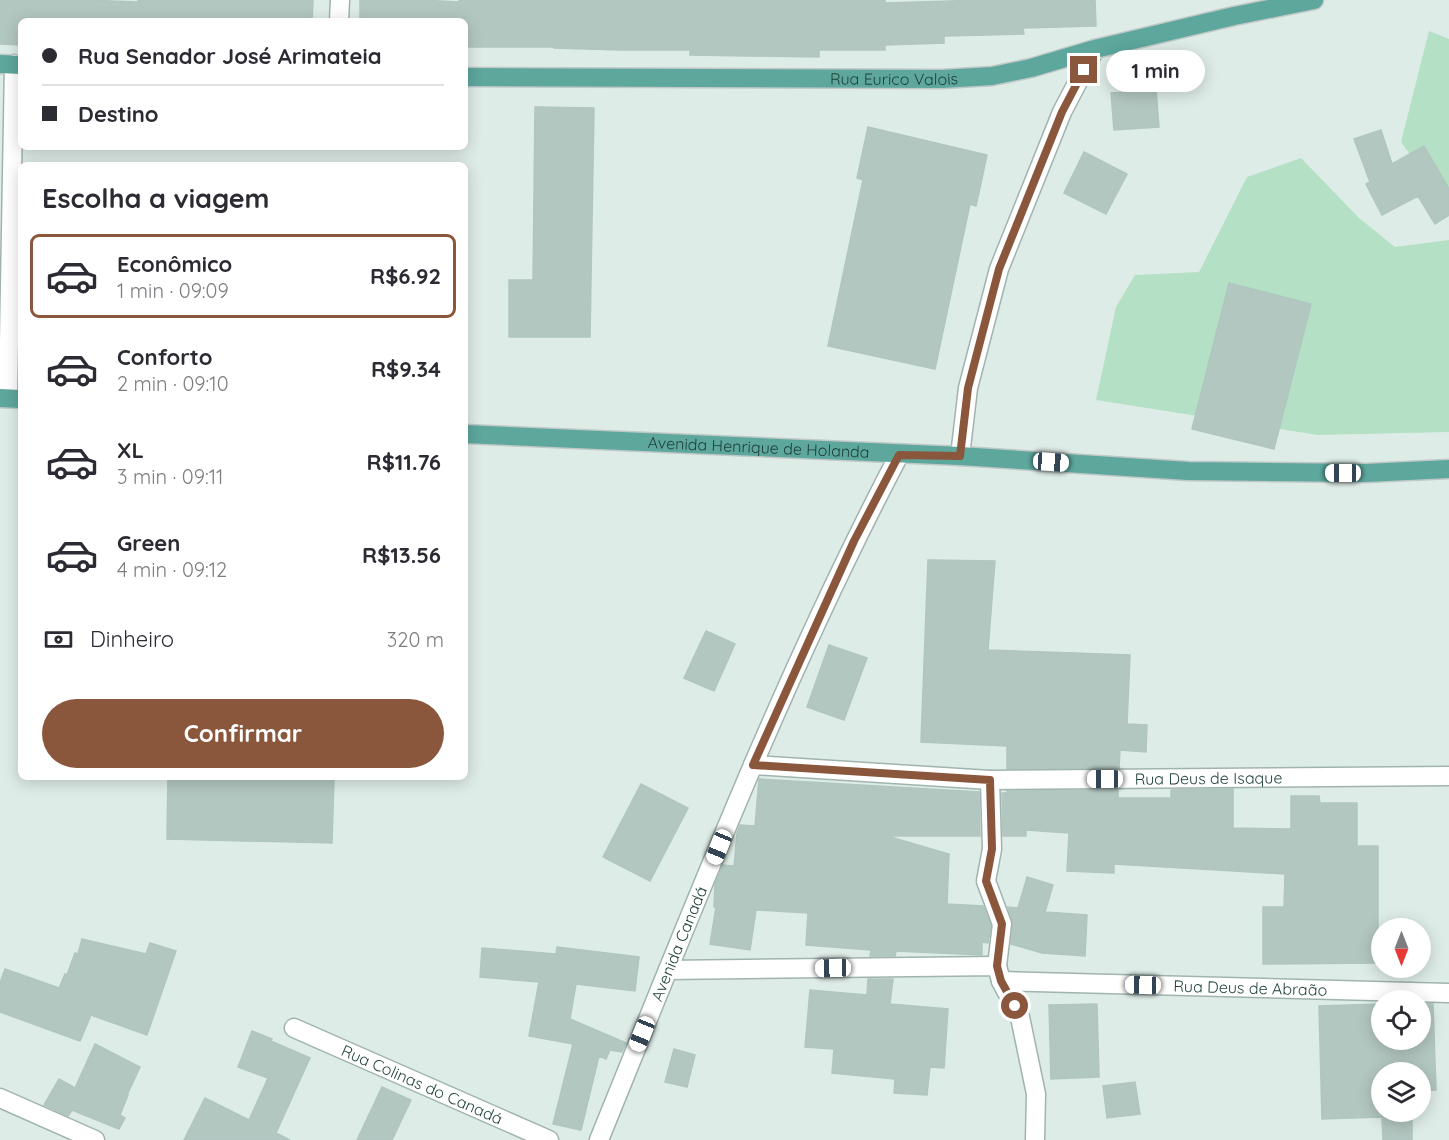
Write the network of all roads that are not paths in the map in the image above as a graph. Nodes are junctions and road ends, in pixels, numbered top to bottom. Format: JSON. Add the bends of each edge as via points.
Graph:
{"nodes":[{"id":1,"x":339,"y":0,"type":"edge"},
{"id":2,"x":1314,"y":0,"type":"edge"},
{"id":3,"x":339,"y":18,"type":"edge"},
{"id":4,"x":1095,"y":49,"type":"junction"},
{"id":5,"x":12,"y":64,"type":"edge"},
{"id":6,"x":468,"y":77,"type":"edge"},
{"id":7,"x":10,"y":399,"type":"edge"},
{"id":8,"x":468,"y":434,"type":"edge"},
{"id":9,"x":899,"y":455,"type":"junction"},
{"id":10,"x":960,"y":456,"type":"junction"},
{"id":11,"x":1449,"y":469,"type":"edge"},
{"id":12,"x":753,"y":765,"type":"junction"},
{"id":13,"x":1449,"y":776,"type":"edge"},
{"id":14,"x":990,"y":780,"type":"junction"},
{"id":15,"x":668,"y":970,"type":"junction"},
{"id":16,"x":999,"y":974,"type":"junction"},
{"id":17,"x":1449,"y":993,"type":"edge"},
{"id":18,"x":294,"y":1028,"type":"dead end"},
{"id":19,"x":0,"y":1098,"type":"edge"},
{"id":20,"x":95,"y":1140,"type":"edge"},
{"id":21,"x":549,"y":1140,"type":"edge"},
{"id":22,"x":599,"y":1140,"type":"edge"},
{"id":23,"x":1035,"y":1140,"type":"edge"}],
"edges":[{"from":1,"to":3,"type":"street"},
{"from":2,"to":4,"type":"main road","name":"Rua Eurico Valois"},
{"from":4,"to":6,"type":"main road","name":"Rua Eurico Valois","via":[[992,76],[942,79]]},
{"from":4,"to":10,"type":"street","via":[[1062,112],[999,269],[968,388]]},
{"from":5,"to":7,"type":"street"},
{"from":8,"to":9,"type":"main road","name":"Avenida Henrique de Holanda"},
{"from":9,"to":10,"type":"main road","name":"Avenida Henrique de Holanda"},
{"from":9,"to":12,"type":"street","name":"Avenida Canadá","via":[[854,541]]},
{"from":10,"to":11,"type":"main road","name":"Avenida Henrique de Holanda","via":[[1188,471],[1366,473]]},
{"from":12,"to":14,"type":"street","name":"Rua Deus de Isaque"},
{"from":12,"to":15,"type":"street","name":"Avenida Canadá"},
{"from":13,"to":14,"type":"street","name":"Rua Deus de Isaque"},
{"from":14,"to":16,"type":"street","via":[[992,849],[986,881],[1002,924]]},
{"from":15,"to":16,"type":"street","name":"Rua Deus de Abraão"},
{"from":15,"to":22,"type":"street","name":"Avenida Canadá"},
{"from":16,"to":17,"type":"street","name":"Rua Deus de Abraão"},
{"from":16,"to":23,"type":"street","via":[[1020,1017],[1036,1094]]},
{"from":18,"to":21,"type":"street","name":"Rua Colinas do Canadá"},
{"from":19,"to":20,"type":"street"}]}
